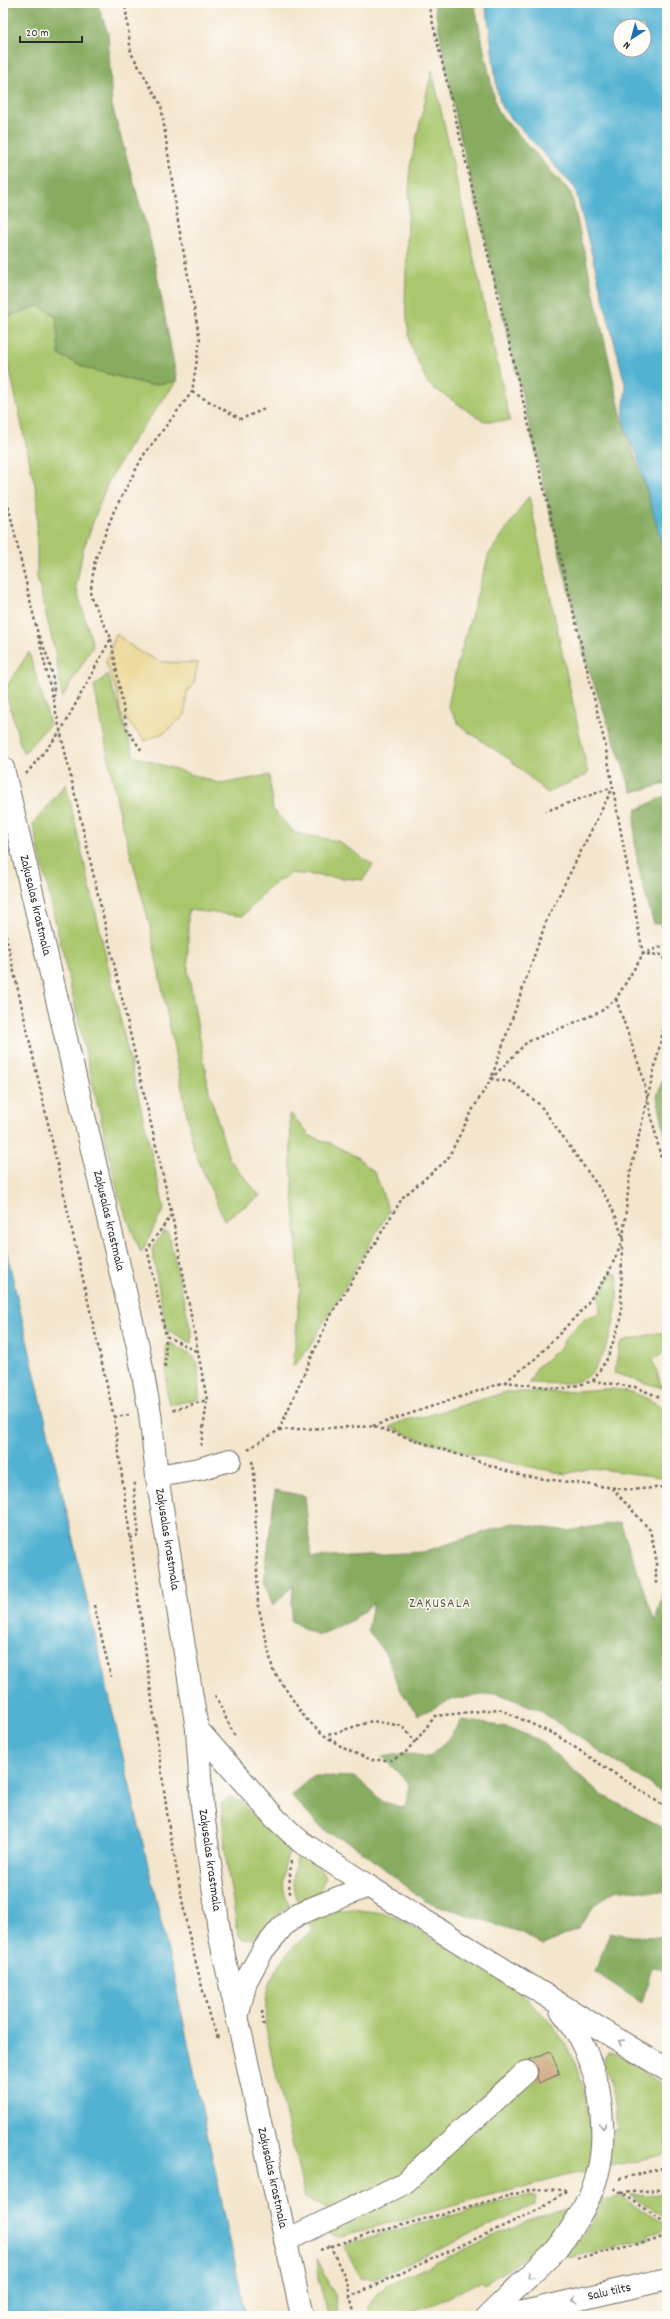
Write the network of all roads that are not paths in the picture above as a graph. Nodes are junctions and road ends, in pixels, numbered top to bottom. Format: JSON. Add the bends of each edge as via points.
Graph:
{"nodes":[{"id":1,"x":3,"y":768,"type":"edge"},
{"id":2,"x":230,"y":1460,"type":"road end"},
{"id":3,"x":157,"y":1476,"type":"junction"},
{"id":4,"x":197,"y":1729,"type":"junction"},
{"id":5,"x":368,"y":1886,"type":"junction"},
{"id":6,"x":556,"y":2002,"type":"junction"},
{"id":7,"x":237,"y":2018,"type":"junction"},
{"id":8,"x":661,"y":2066,"type":"edge"},
{"id":9,"x":526,"y":2072,"type":"dead end"},
{"id":10,"x":285,"y":2241,"type":"junction"},
{"id":11,"x":667,"y":2278,"type":"edge"},
{"id":12,"x":302,"y":2316,"type":"edge"},
{"id":13,"x":488,"y":2316,"type":"edge"},
{"id":14,"x":506,"y":2316,"type":"edge"}],
"edges":[{"from":1,"to":3,"type":"main road","name":"Zaķusalas krastmala","via":[[138,1347],[150,1413]]},
{"from":2,"to":3,"type":"main road","via":[[199,1469]]},
{"from":3,"to":4,"type":"main road","name":"Zaķusalas krastmala"},
{"from":4,"to":5,"type":"main road","via":[[276,1819],[302,1842]]},
{"from":4,"to":7,"type":"main road","name":"Zaķusalas krastmala","via":[[202,1806],[220,1937]]},
{"from":5,"to":6,"type":"main road"},
{"from":5,"to":7,"type":"main road","via":[[298,1914],[283,1926],[263,1950],[246,1981]]},
{"from":8,"to":6,"type":"main road","one_way":true},
{"from":6,"to":13,"type":"main road","one_way":true,"bridge":true,"via":[[575,2027],[588,2053],[598,2088],[604,2141],[598,2177],[564,2254]]},
{"from":7,"to":10,"type":"main road","name":"Zaķusalas krastmala"},
{"from":9,"to":10,"type":"main road","via":[[404,2184]]},
{"from":10,"to":12,"type":"main road","name":"Zaķusalas krastmala"},
{"from":11,"to":14,"type":"main road","name":"Salu tilts","one_way":true}]}
